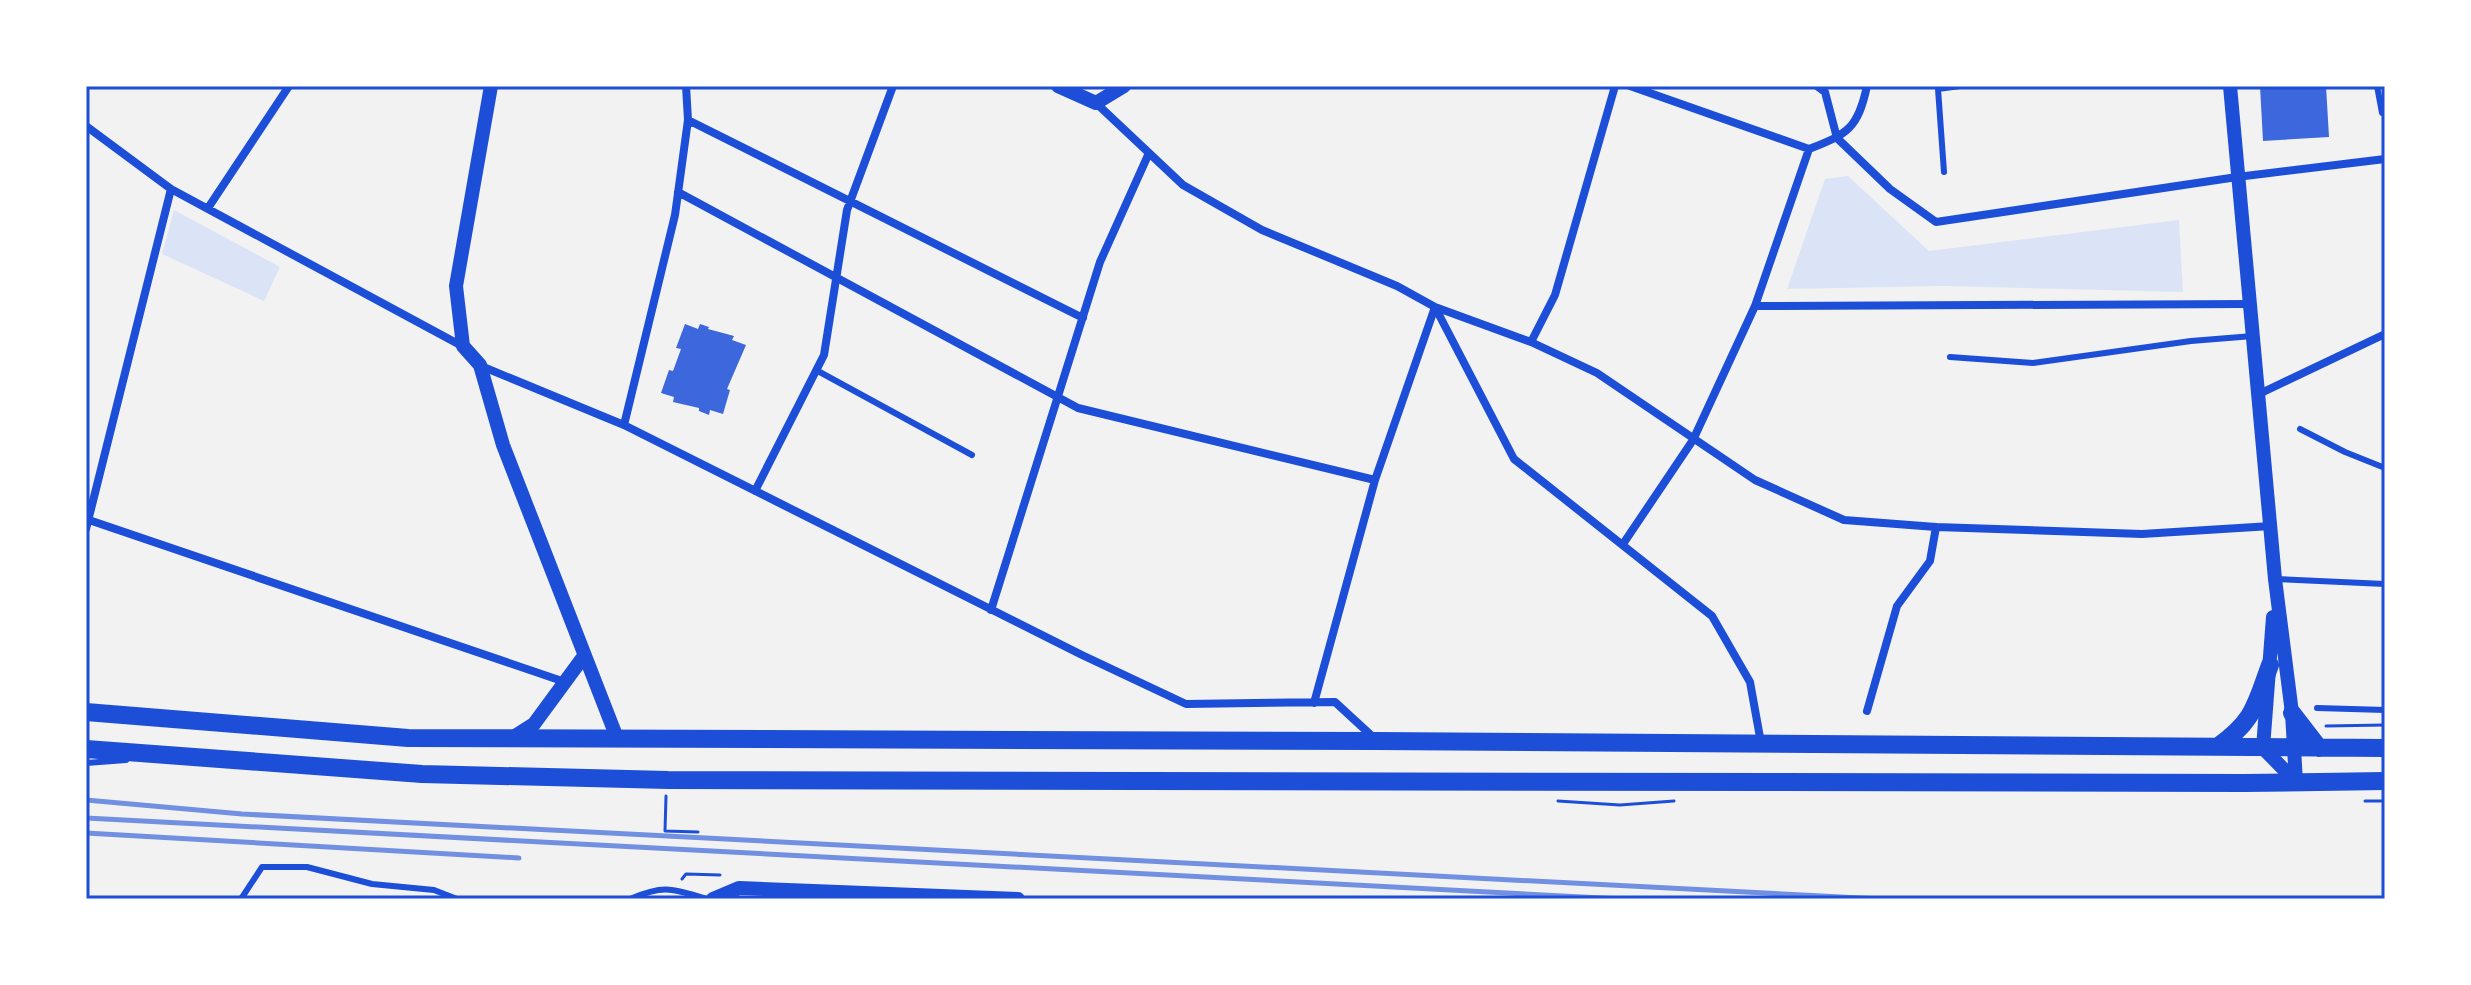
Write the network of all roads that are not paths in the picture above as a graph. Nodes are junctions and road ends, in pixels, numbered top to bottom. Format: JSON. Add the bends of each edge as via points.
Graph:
{"nodes":[{"id":1,"x":289,"y":86,"type":"edge"},
{"id":2,"x":491,"y":86,"type":"edge"},
{"id":3,"x":686,"y":86,"type":"edge"},
{"id":4,"x":893,"y":86,"type":"edge"},
{"id":5,"x":1058,"y":86,"type":"edge"},
{"id":6,"x":1124,"y":86,"type":"edge"},
{"id":7,"x":1615,"y":86,"type":"edge"},
{"id":8,"x":1630,"y":86,"type":"edge"},
{"id":9,"x":1817,"y":86,"type":"edge"},
{"id":10,"x":1867,"y":86,"type":"edge"},
{"id":11,"x":1960,"y":86,"type":"edge"},
{"id":12,"x":2230,"y":86,"type":"edge"},
{"id":13,"x":2377,"y":86,"type":"edge"},
{"id":14,"x":1096,"y":103,"type":"junction"},
{"id":15,"x":2382,"y":113,"type":"dead end"},
{"id":16,"x":688,"y":120,"type":"junction"},
{"id":17,"x":86,"y":126,"type":"edge"},
{"id":18,"x":1837,"y":138,"type":"junction"},
{"id":19,"x":1809,"y":149,"type":"junction"},
{"id":20,"x":1149,"y":153,"type":"junction"},
{"id":21,"x":2385,"y":159,"type":"edge"},
{"id":22,"x":1944,"y":172,"type":"dead end"},
{"id":23,"x":2237,"y":177,"type":"junction"},
{"id":24,"x":171,"y":189,"type":"junction"},
{"id":25,"x":678,"y":192,"type":"junction"},
{"id":26,"x":850,"y":201,"type":"junction"},
{"id":27,"x":208,"y":208,"type":"junction"},
{"id":28,"x":836,"y":278,"type":"junction"},
{"id":29,"x":2250,"y":304,"type":"junction"},
{"id":30,"x":1755,"y":306,"type":"junction"},
{"id":31,"x":1435,"y":307,"type":"junction"},
{"id":32,"x":1083,"y":318,"type":"junction"},
{"id":33,"x":2385,"y":334,"type":"edge"},
{"id":34,"x":2253,"y":336,"type":"junction"},
{"id":35,"x":1531,"y":342,"type":"junction"},
{"id":36,"x":463,"y":346,"type":"junction"},
{"id":37,"x":1950,"y":357,"type":"dead end"},
{"id":38,"x":480,"y":365,"type":"junction"},
{"id":39,"x":816,"y":370,"type":"junction"},
{"id":40,"x":2259,"y":394,"type":"junction"},
{"id":41,"x":1058,"y":396,"type":"junction"},
{"id":42,"x":624,"y":425,"type":"junction"},
{"id":43,"x":2300,"y":429,"type":"dead end"},
{"id":44,"x":1693,"y":440,"type":"junction"},
{"id":45,"x":972,"y":455,"type":"dead end"},
{"id":46,"x":2385,"y":468,"type":"edge"},
{"id":47,"x":1375,"y":480,"type":"junction"},
{"id":48,"x":755,"y":491,"type":"junction"},
{"id":49,"x":87,"y":523,"type":"edge"},
{"id":50,"x":2272,"y":526,"type":"junction"},
{"id":51,"x":1936,"y":527,"type":"junction"},
{"id":52,"x":1623,"y":544,"type":"junction"},
{"id":53,"x":2275,"y":579,"type":"junction"},
{"id":54,"x":2385,"y":584,"type":"edge"},
{"id":55,"x":991,"y":610,"type":"junction"},
{"id":56,"x":584,"y":656,"type":"junction"},
{"id":57,"x":2270,"y":665,"type":"junction"},
{"id":58,"x":565,"y":682,"type":"junction"},
{"id":59,"x":1314,"y":703,"type":"junction"},
{"id":60,"x":2317,"y":708,"type":"dead end"},
{"id":61,"x":2385,"y":710,"type":"edge"},
{"id":62,"x":1867,"y":711,"type":"dead end"},
{"id":63,"x":86,"y":712,"type":"edge"},
{"id":64,"x":2297,"y":720,"type":"junction"},
{"id":65,"x":512,"y":738,"type":"junction"},
{"id":66,"x":617,"y":738,"type":"junction"},
{"id":67,"x":1376,"y":741,"type":"junction"},
{"id":68,"x":1761,"y":743,"type":"junction"},
{"id":69,"x":2217,"y":747,"type":"junction"},
{"id":70,"x":2263,"y":748,"type":"junction"},
{"id":71,"x":2293,"y":748,"type":"junction"},
{"id":72,"x":2319,"y":748,"type":"junction"},
{"id":73,"x":2385,"y":748,"type":"edge"},
{"id":74,"x":86,"y":749,"type":"edge"},
{"id":75,"x":188,"y":756,"type":"junction"},
{"id":76,"x":86,"y":763,"type":"edge"},
{"id":77,"x":2385,"y":781,"type":"edge"},
{"id":78,"x":2296,"y":782,"type":"junction"},
{"id":79,"x":241,"y":899,"type":"edge"},
{"id":80,"x":457,"y":899,"type":"edge"},
{"id":81,"x":630,"y":899,"type":"edge"},
{"id":82,"x":710,"y":899,"type":"edge"},
{"id":83,"x":1018,"y":899,"type":"edge"}],
"edges":[{"from":1,"to":27,"type":"street"},
{"from":2,"to":36,"type":"street","via":[[456,286]]},
{"from":3,"to":16,"type":"street"},
{"from":4,"to":26,"type":"street"},
{"from":5,"to":14,"type":"street"},
{"from":6,"to":14,"type":"street"},
{"from":7,"to":35,"type":"street","via":[[1555,295]]},
{"from":8,"to":19,"type":"street"},
{"from":9,"to":18,"type":"street","via":[[1825,92]]},
{"from":10,"to":18,"type":"street","via":[[1860,116]]},
{"from":11,"to":22,"type":"lane","via":[[1938,89]]},
{"from":12,"to":23,"type":"street"},
{"from":13,"to":15,"type":"lane"},
{"from":14,"to":20,"type":"street"},
{"from":16,"to":25,"type":"street"},
{"from":16,"to":26,"type":"street"},
{"from":17,"to":24,"type":"street"},
{"from":18,"to":19,"type":"street"},
{"from":18,"to":23,"type":"street","via":[[1890,189],[1936,222]]},
{"from":19,"to":30,"type":"street"},
{"from":20,"to":31,"type":"street","via":[[1183,185],[1262,230]]},
{"from":20,"to":32,"type":"street","via":[[1100,262]]},
{"from":21,"to":23,"type":"street"},
{"from":23,"to":29,"type":"street"},
{"from":24,"to":27,"type":"street"},
{"from":24,"to":49,"type":"street"},
{"from":25,"to":28,"type":"street"},
{"from":25,"to":42,"type":"street"},
{"from":26,"to":28,"type":"street"},
{"from":26,"to":32,"type":"street"},
{"from":27,"to":36,"type":"street"},
{"from":28,"to":39,"type":"street","via":[[824,355]]},
{"from":28,"to":41,"type":"street"},
{"from":29,"to":30,"type":"street"},
{"from":29,"to":34,"type":"street"},
{"from":30,"to":44,"type":"street"},
{"from":31,"to":35,"type":"street"},
{"from":31,"to":47,"type":"street"},
{"from":31,"to":52,"type":"street","via":[[1514,459]]},
{"from":32,"to":41,"type":"street"},
{"from":33,"to":40,"type":"street"},
{"from":34,"to":37,"type":"lane","via":[[2033,363]]},
{"from":34,"to":40,"type":"street"},
{"from":35,"to":44,"type":"street","via":[[1597,373]]},
{"from":36,"to":38,"type":"street"},
{"from":38,"to":42,"type":"street"},
{"from":38,"to":56,"type":"street","via":[[503,445]]},
{"from":39,"to":45,"type":"lane"},
{"from":39,"to":48,"type":"street"},
{"from":40,"to":50,"type":"street"},
{"from":41,"to":47,"type":"street","via":[[1078,408]]},
{"from":41,"to":55,"type":"street"},
{"from":42,"to":48,"type":"street"},
{"from":43,"to":46,"type":"lane"},
{"from":44,"to":51,"type":"street","via":[[1755,480],[1844,520]]},
{"from":44,"to":52,"type":"street"},
{"from":47,"to":59,"type":"street"},
{"from":48,"to":55,"type":"street"},
{"from":49,"to":58,"type":"street"},
{"from":50,"to":51,"type":"street","via":[[2142,534]]},
{"from":50,"to":53,"type":"street"},
{"from":51,"to":62,"type":"street","via":[[1930,561],[1897,606]]},
{"from":52,"to":68,"type":"street","via":[[1712,616],[1750,682]]},
{"from":53,"to":54,"type":"lane"},
{"from":53,"to":57,"type":"street"},
{"from":53,"to":64,"type":"street"},
{"from":55,"to":59,"type":"street","via":[[1186,704]]},
{"from":56,"to":58,"type":"street"},
{"from":56,"to":66,"type":"street"},
{"from":57,"to":69,"type":"highway","via":[[2251,718]]},
{"from":57,"to":70,"type":"street"},
{"from":58,"to":65,"type":"street","via":[[534,724]]},
{"from":59,"to":67,"type":"street","via":[[1335,702]]},
{"from":60,"to":61,"type":"lane"},
{"from":63,"to":65,"type":"highway","via":[[408,738]]},
{"from":64,"to":71,"type":"street"},
{"from":64,"to":72,"type":"highway"},
{"from":65,"to":66,"type":"highway"},
{"from":66,"to":67,"type":"highway"},
{"from":67,"to":68,"type":"highway"},
{"from":68,"to":69,"type":"highway"},
{"from":69,"to":70,"type":"highway"},
{"from":70,"to":71,"type":"highway"},
{"from":70,"to":78,"type":"street"},
{"from":71,"to":72,"type":"highway"},
{"from":71,"to":78,"type":"street"},
{"from":72,"to":73,"type":"highway"},
{"from":74,"to":75,"type":"highway"},
{"from":75,"to":76,"type":"lane"},
{"from":75,"to":78,"type":"highway","via":[[422,774],[668,780]]},
{"from":77,"to":78,"type":"highway"},
{"from":79,"to":80,"type":"lane","via":[[262,867],[307,867],[372,884],[434,890]]},
{"from":81,"to":82,"type":"lane","via":[[654,889]]},
{"from":82,"to":83,"type":"street","via":[[739,888]]}]}
